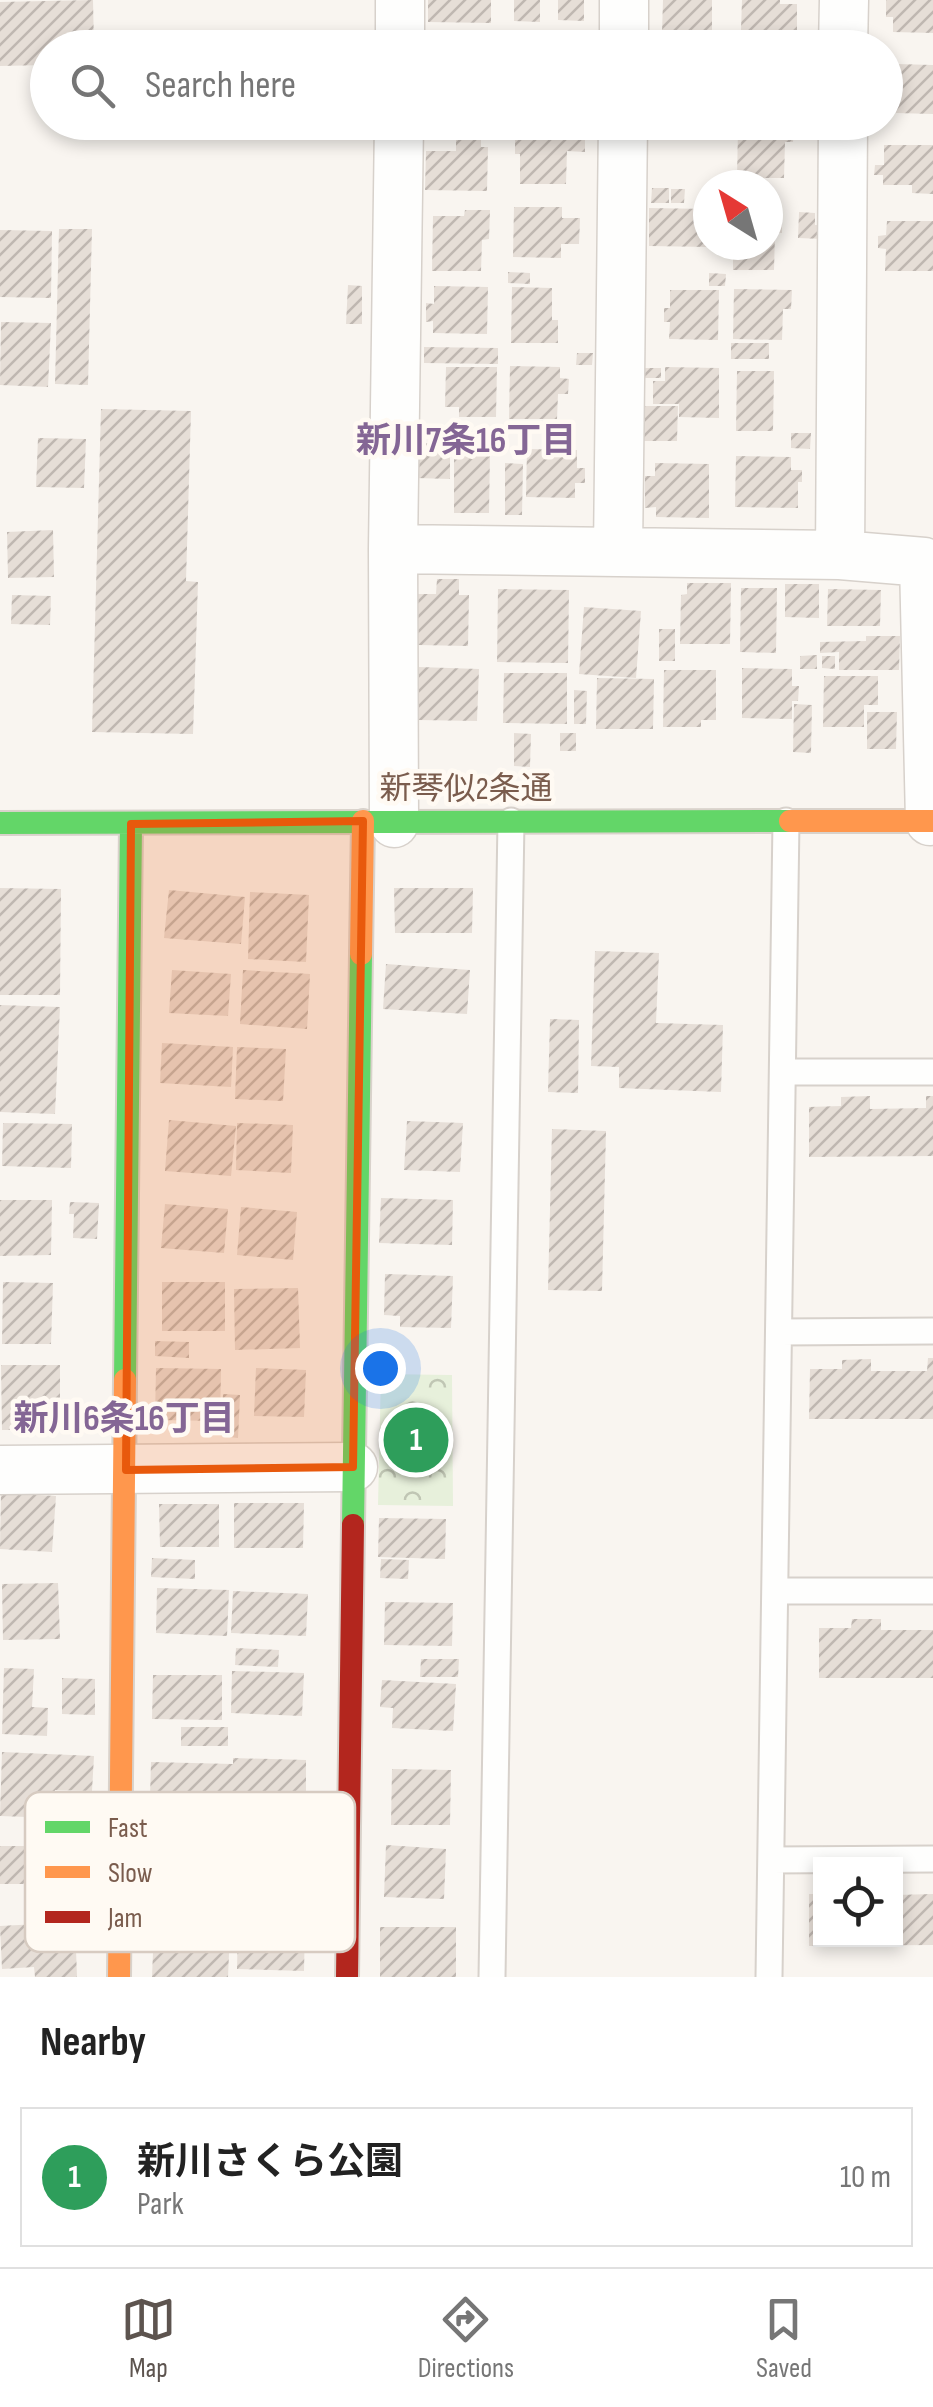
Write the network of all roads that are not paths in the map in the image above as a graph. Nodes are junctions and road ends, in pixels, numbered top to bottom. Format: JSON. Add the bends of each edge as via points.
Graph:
{"nodes":[{"id":1,"x":400,"y":0,"type":"edge"},
{"id":2,"x":624,"y":0,"type":"edge"},
{"id":3,"x":844,"y":0,"type":"edge"},
{"id":4,"x":400,"y":30,"type":"edge"},
{"id":5,"x":624,"y":30,"type":"edge"},
{"id":6,"x":843,"y":30,"type":"edge"},
{"id":7,"x":399,"y":140,"type":"edge"},
{"id":8,"x":623,"y":140,"type":"edge"},
{"id":9,"x":843,"y":140,"type":"edge"},
{"id":10,"x":393,"y":548,"type":"junction"},
{"id":11,"x":618,"y":552,"type":"junction"},
{"id":12,"x":840,"y":555,"type":"junction"},
{"id":13,"x":511,"y":821,"type":"junction"},
{"id":14,"x":786,"y":821,"type":"junction"},
{"id":15,"x":931,"y":821,"type":"edge"},
{"id":16,"x":379,"y":822,"type":"junction"},
{"id":17,"x":0,"y":823,"type":"edge"},
{"id":18,"x":131,"y":824,"type":"junction"},
{"id":19,"x":784,"y":1072,"type":"junction"},
{"id":20,"x":933,"y":1072,"type":"edge"},
{"id":21,"x":933,"y":1331,"type":"edge"},
{"id":22,"x":780,"y":1332,"type":"junction"},
{"id":23,"x":353,"y":1467,"type":"junction"},
{"id":24,"x":0,"y":1470,"type":"edge"},
{"id":25,"x":126,"y":1470,"type":"junction"},
{"id":26,"x":776,"y":1590,"type":"junction"},
{"id":27,"x":933,"y":1591,"type":"edge"},
{"id":28,"x":121,"y":1792,"type":"edge"},
{"id":29,"x":349,"y":1792,"type":"edge"},
{"id":30,"x":771,"y":1860,"type":"junction"},
{"id":31,"x":933,"y":1860,"type":"edge"},
{"id":32,"x":118,"y":1952,"type":"edge"},
{"id":33,"x":347,"y":1952,"type":"edge"},
{"id":34,"x":118,"y":1977,"type":"edge"},
{"id":35,"x":347,"y":1977,"type":"edge"},
{"id":36,"x":492,"y":1977,"type":"edge"},
{"id":37,"x":769,"y":1977,"type":"edge"}],
"edges":[{"from":1,"to":4,"type":"street"},
{"from":2,"to":5,"type":"street"},
{"from":3,"to":6,"type":"street"},
{"from":7,"to":10,"type":"street"},
{"from":8,"to":11,"type":"street"},
{"from":9,"to":12,"type":"street"},
{"from":10,"to":11,"type":"street"},
{"from":10,"to":16,"type":"street"},
{"from":11,"to":12,"type":"street"},
{"from":12,"to":15,"type":"street","via":[[924,562]]},
{"from":13,"to":14,"type":"street","name":"新琴似2条通"},
{"from":13,"to":16,"type":"street","name":"新琴似2条通"},
{"from":13,"to":36,"type":"lane"},
{"from":14,"to":15,"type":"street","name":"新琴似2条通"},
{"from":14,"to":19,"type":"lane"},
{"from":16,"to":18,"type":"street","name":"新琴似2条通"},
{"from":16,"to":23,"type":"street"},
{"from":17,"to":18,"type":"street","name":"新琴似2条通"},
{"from":18,"to":25,"type":"street"},
{"from":19,"to":20,"type":"lane"},
{"from":19,"to":22,"type":"lane"},
{"from":21,"to":22,"type":"lane"},
{"from":22,"to":26,"type":"lane"},
{"from":23,"to":25,"type":"street"},
{"from":23,"to":29,"type":"street"},
{"from":24,"to":25,"type":"street"},
{"from":25,"to":28,"type":"street"},
{"from":26,"to":27,"type":"lane"},
{"from":26,"to":30,"type":"lane"},
{"from":30,"to":31,"type":"lane"},
{"from":30,"to":37,"type":"lane"},
{"from":32,"to":34,"type":"street"},
{"from":33,"to":35,"type":"street"}]}
